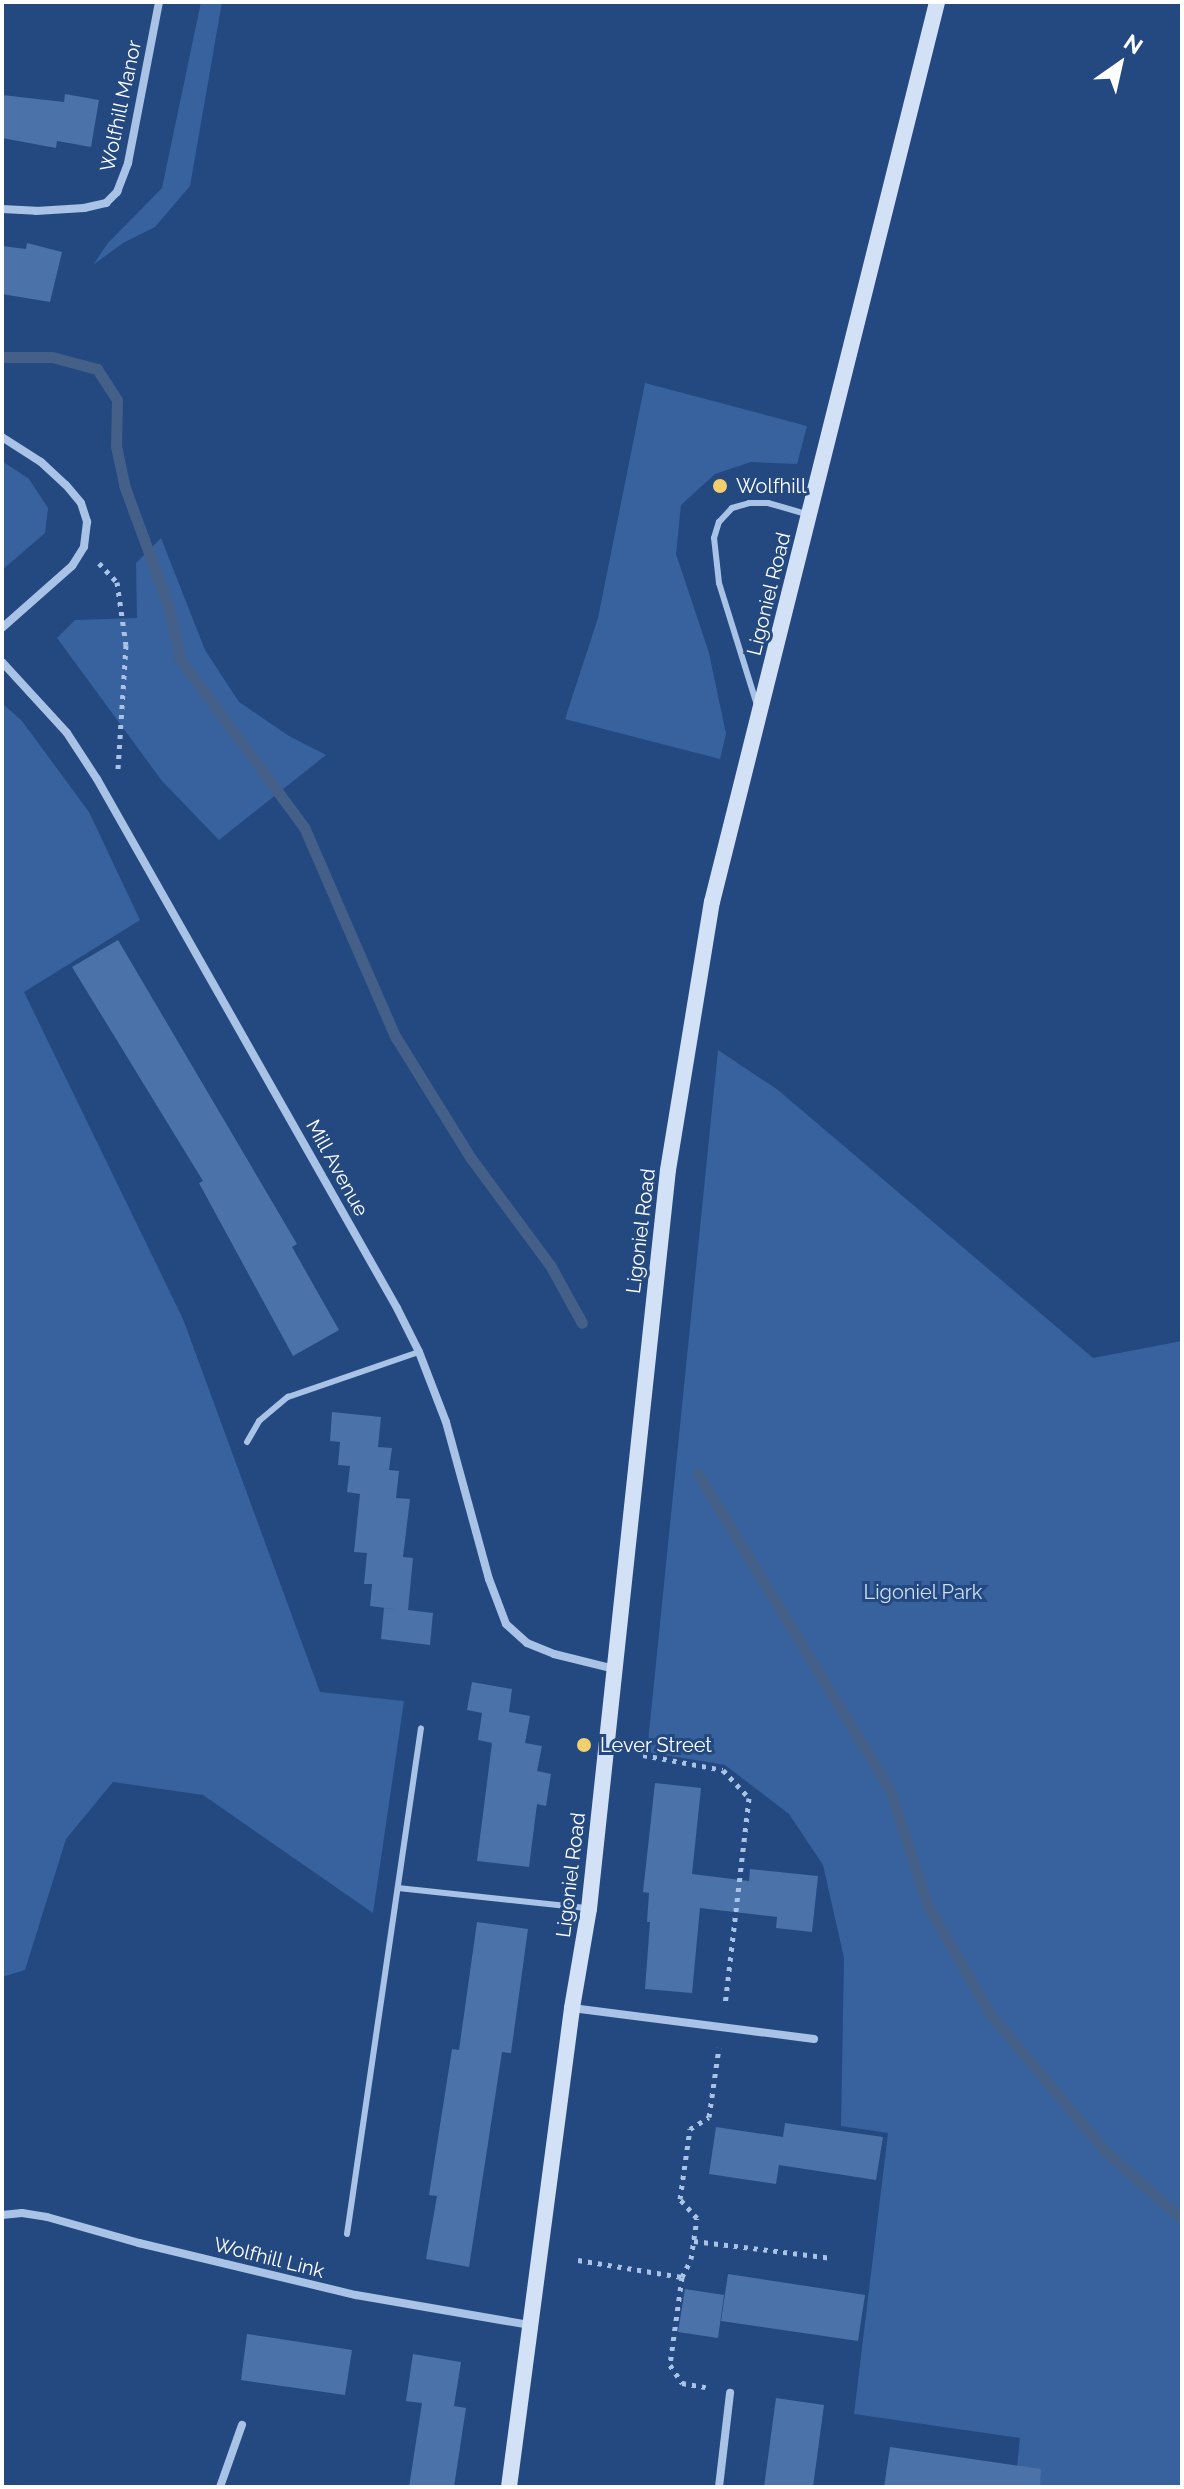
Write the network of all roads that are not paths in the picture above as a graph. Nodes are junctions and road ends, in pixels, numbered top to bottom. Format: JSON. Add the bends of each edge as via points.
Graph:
{"nodes":[{"id":1,"x":159,"y":2,"type":"edge"},
{"id":2,"x":937,"y":2,"type":"edge"},
{"id":3,"x":2,"y":209,"type":"edge"},
{"id":4,"x":2,"y":437,"type":"edge"},
{"id":5,"x":810,"y":515,"type":"junction"},
{"id":6,"x":2,"y":628,"type":"edge"},
{"id":7,"x":2,"y":662,"type":"edge"},
{"id":8,"x":759,"y":712,"type":"junction"},
{"id":9,"x":419,"y":1352,"type":"junction"},
{"id":10,"x":247,"y":1442,"type":"dead end"},
{"id":11,"x":616,"y":1669,"type":"junction"},
{"id":12,"x":421,"y":1728,"type":"dead end"},
{"id":13,"x":398,"y":1888,"type":"junction"},
{"id":14,"x":589,"y":1909,"type":"junction"},
{"id":15,"x":572,"y":2008,"type":"junction"},
{"id":16,"x":814,"y":2039,"type":"dead end"},
{"id":17,"x":2,"y":2215,"type":"edge"},
{"id":18,"x":347,"y":2234,"type":"dead end"},
{"id":19,"x":531,"y":2325,"type":"junction"},
{"id":20,"x":730,"y":2393,"type":"road end"},
{"id":21,"x":242,"y":2425,"type":"dead end"},
{"id":22,"x":220,"y":2487,"type":"edge"},
{"id":23,"x":509,"y":2487,"type":"edge"},
{"id":24,"x":719,"y":2487,"type":"edge"}],
"edges":[{"from":1,"to":3,"type":"street","name":"Wolfhill Manor","via":[[128,163],[117,192],[106,203],[84,208]]},
{"from":2,"to":5,"type":"street","name":"Ligoniel Road"},
{"from":4,"to":6,"type":"street","via":[[41,462],[81,503],[87,522],[84,547],[72,566]]},
{"from":5,"to":8,"type":"street","name":"Ligoniel Road"},
{"from":5,"to":8,"type":"lane","via":[[749,503],[732,508],[714,538],[719,583]]},
{"from":7,"to":9,"type":"street","name":"Mill Avenue","via":[[67,733],[109,799]]},
{"from":8,"to":11,"type":"street","name":"Ligoniel Road","via":[[712,902],[668,1170]]},
{"from":9,"to":10,"type":"lane","via":[[288,1397],[259,1421]]},
{"from":9,"to":11,"type":"street","name":"Mill Avenue","via":[[446,1422],[506,1624],[527,1643]]},
{"from":11,"to":14,"type":"street","name":"Ligoniel Road"},
{"from":12,"to":13,"type":"lane"},
{"from":13,"to":14,"type":"lane"},
{"from":13,"to":18,"type":"lane"},
{"from":14,"to":15,"type":"street","name":"Ligoniel Road"},
{"from":15,"to":16,"type":"street"},
{"from":15,"to":19,"type":"street","name":"Ligoniel Road"},
{"from":17,"to":19,"type":"street","name":"Wolfhill Link","via":[[47,2217],[341,2292]]},
{"from":19,"to":23,"type":"street","name":"Ligoniel Road"},
{"from":20,"to":24,"type":"street"},
{"from":21,"to":22,"type":"street"}]}
